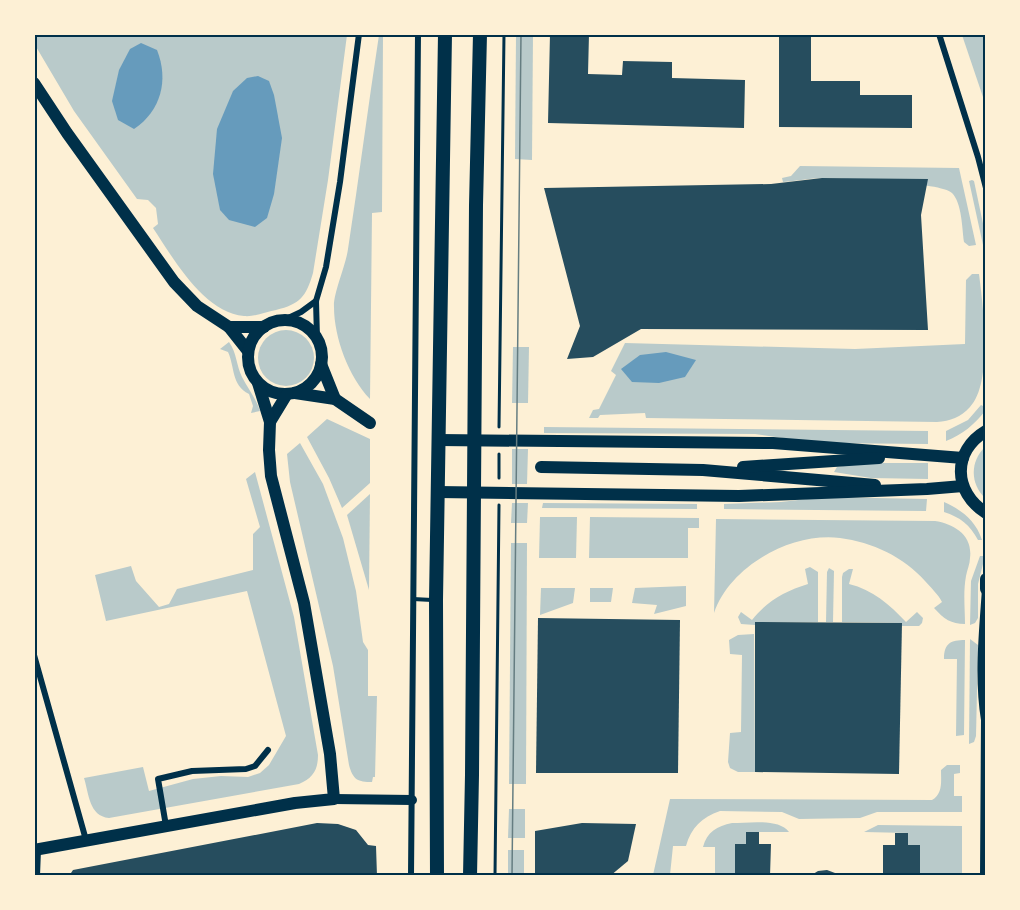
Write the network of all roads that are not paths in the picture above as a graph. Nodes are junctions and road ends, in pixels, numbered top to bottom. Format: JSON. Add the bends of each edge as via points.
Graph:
{"nodes":[{"id":1,"x":359,"y":34,"type":"edge"},
{"id":2,"x":418,"y":34,"type":"edge"},
{"id":3,"x":445,"y":34,"type":"edge"},
{"id":4,"x":480,"y":34,"type":"edge"},
{"id":5,"x":939,"y":34,"type":"edge"},
{"id":6,"x":34,"y":83,"type":"edge"},
{"id":7,"x":986,"y":188,"type":"edge"},
{"id":8,"x":316,"y":301,"type":"junction"},
{"id":9,"x":284,"y":320,"type":"junction"},
{"id":10,"x":229,"y":327,"type":"junction"},
{"id":11,"x":264,"y":327,"type":"junction"},
{"id":12,"x":317,"y":338,"type":"junction"},
{"id":13,"x":248,"y":351,"type":"junction"},
{"id":14,"x":321,"y":364,"type":"junction"},
{"id":15,"x":258,"y":383,"type":"junction"},
{"id":16,"x":290,"y":394,"type":"junction"},
{"id":17,"x":335,"y":399,"type":"junction"},
{"id":18,"x":270,"y":422,"type":"junction"},
{"id":19,"x":370,"y":423,"type":"dead end"},
{"id":20,"x":986,"y":431,"type":"edge"},
{"id":21,"x":439,"y":440,"type":"junction"},
{"id":22,"x":474,"y":441,"type":"junction"},
{"id":23,"x":926,"y":454,"type":"junction"},
{"id":24,"x":963,"y":458,"type":"junction"},
{"id":25,"x":541,"y":467,"type":"dead end"},
{"id":26,"x":703,"y":470,"type":"junction"},
{"id":27,"x":963,"y":486,"type":"junction"},
{"id":28,"x":927,"y":489,"type":"junction"},
{"id":29,"x":438,"y":492,"type":"junction"},
{"id":30,"x":475,"y":493,"type":"junction"},
{"id":31,"x":985,"y":515,"type":"edge"},
{"id":32,"x":985,"y":585,"type":"edge"},
{"id":33,"x":413,"y":599,"type":"junction"},
{"id":34,"x":436,"y":600,"type":"junction"},
{"id":35,"x":34,"y":655,"type":"edge"},
{"id":36,"x":985,"y":717,"type":"edge"},
{"id":37,"x":984,"y":729,"type":"edge"},
{"id":38,"x":268,"y":750,"type":"dead end"},
{"id":39,"x":334,"y":799,"type":"junction"},
{"id":40,"x":412,"y":800,"type":"junction"},
{"id":41,"x":166,"y":826,"type":"junction"},
{"id":42,"x":86,"y":841,"type":"junction"},
{"id":43,"x":36,"y":850,"type":"edge"},
{"id":44,"x":37,"y":876,"type":"edge"},
{"id":45,"x":411,"y":876,"type":"edge"},
{"id":46,"x":437,"y":876,"type":"edge"},
{"id":47,"x":470,"y":876,"type":"edge"},
{"id":48,"x":983,"y":876,"type":"edge"}],
"edges":[{"from":1,"to":8,"type":"street","via":[[340,182],[326,267]]},
{"from":2,"to":33,"type":"street"},
{"from":3,"to":21,"type":"main road"},
{"from":4,"to":22,"type":"main road"},
{"from":5,"to":7,"type":"street"},
{"from":6,"to":10,"type":"main road","via":[[174,282],[197,306]]},
{"from":8,"to":9,"type":"street"},
{"from":8,"to":12,"type":"street"},
{"from":9,"to":11,"type":"main road"},
{"from":9,"to":12,"type":"main road","via":[[306,327]]},
{"from":10,"to":11,"type":"main road"},
{"from":10,"to":13,"type":"main road"},
{"from":11,"to":13,"type":"main road","via":[[253,337]]},
{"from":12,"to":14,"type":"main road"},
{"from":13,"to":15,"type":"main road","via":[[249,368]]},
{"from":14,"to":16,"type":"main road","via":[[309,385]]},
{"from":14,"to":17,"type":"main road"},
{"from":15,"to":16,"type":"main road","via":[[271,392]]},
{"from":15,"to":18,"type":"main road"},
{"from":16,"to":17,"type":"main road"},
{"from":16,"to":18,"type":"main road"},
{"from":17,"to":19,"type":"main road"},
{"from":18,"to":39,"type":"main road","via":[[271,476],[304,603]]},
{"from":20,"to":24,"type":"main road","via":[[969,446]]},
{"from":21,"to":22,"type":"main road"},
{"from":21,"to":29,"type":"main road"},
{"from":22,"to":23,"type":"main road","via":[[773,443]]},
{"from":22,"to":30,"type":"main road"},
{"from":23,"to":24,"type":"main road"},
{"from":23,"to":26,"type":"main road"},
{"from":24,"to":27,"type":"main road"},
{"from":25,"to":26,"type":"main road"},
{"from":26,"to":28,"type":"main road"},
{"from":27,"to":28,"type":"main road"},
{"from":27,"to":31,"type":"main road"},
{"from":28,"to":30,"type":"main road","via":[[739,496]]},
{"from":29,"to":30,"type":"main road"},
{"from":29,"to":34,"type":"main road"},
{"from":30,"to":47,"type":"main road"},
{"from":32,"to":36,"type":"street"},
{"from":33,"to":34,"type":"lane"},
{"from":33,"to":40,"type":"street"},
{"from":34,"to":46,"type":"main road"},
{"from":35,"to":42,"type":"street"},
{"from":36,"to":37,"type":"street"},
{"from":37,"to":48,"type":"street"},
{"from":38,"to":41,"type":"street","via":[[255,766],[246,769],[192,771],[158,779]]},
{"from":39,"to":40,"type":"street"},
{"from":39,"to":41,"type":"main road"},
{"from":40,"to":45,"type":"street"},
{"from":41,"to":42,"type":"main road"},
{"from":42,"to":43,"type":"main road"},
{"from":43,"to":44,"type":"street"}]}
